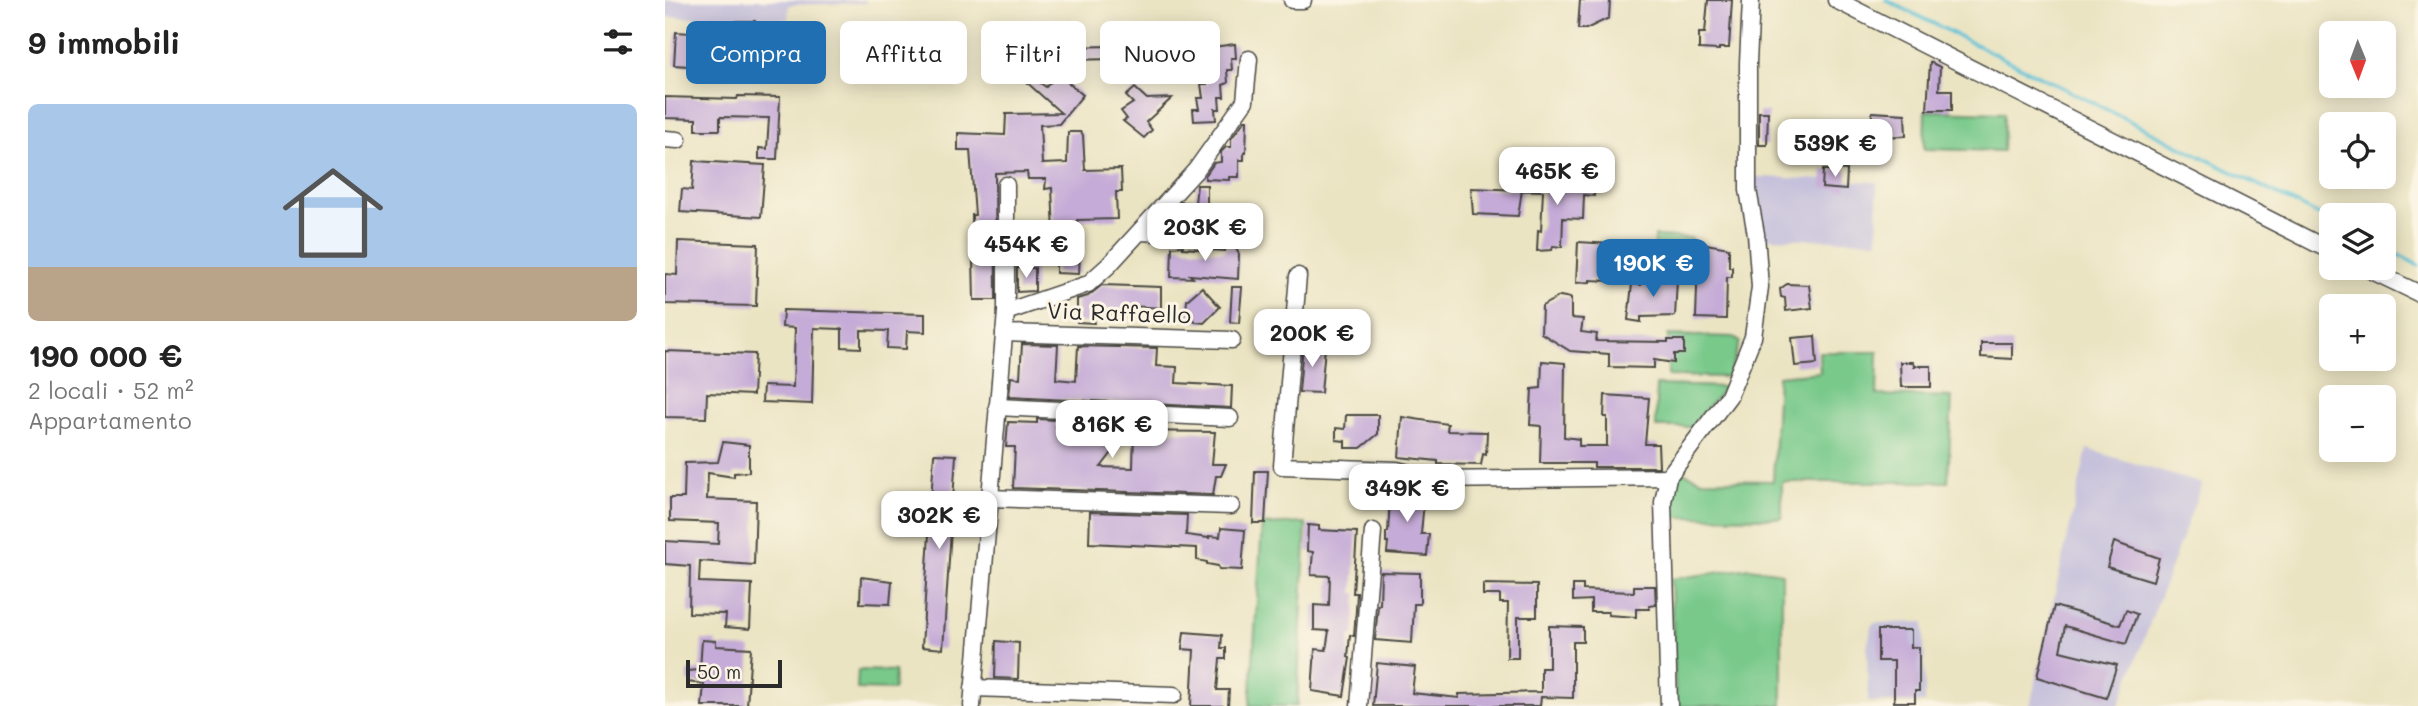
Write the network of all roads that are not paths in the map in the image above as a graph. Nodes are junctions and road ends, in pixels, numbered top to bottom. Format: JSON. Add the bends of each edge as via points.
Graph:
{"nodes":[{"id":1,"x":1292,"y":0,"type":"edge"},
{"id":2,"x":1303,"y":0,"type":"edge"},
{"id":3,"x":1751,"y":0,"type":"edge"},
{"id":4,"x":1836,"y":0,"type":"edge"},
{"id":5,"x":1249,"y":59,"type":"dead end"},
{"id":6,"x":1006,"y":185,"type":"dead end"},
{"id":7,"x":1140,"y":232,"type":"junction"},
{"id":8,"x":1239,"y":237,"type":"dead end"},
{"id":9,"x":2319,"y":245,"type":"edge"},
{"id":10,"x":1298,"y":276,"type":"dead end"},
{"id":11,"x":2391,"y":280,"type":"edge"},
{"id":12,"x":2418,"y":293,"type":"edge"},
{"id":13,"x":1006,"y":312,"type":"junction"},
{"id":14,"x":1004,"y":332,"type":"junction"},
{"id":15,"x":1232,"y":340,"type":"dead end"},
{"id":16,"x":997,"y":407,"type":"junction"},
{"id":17,"x":1230,"y":418,"type":"dead end"},
{"id":18,"x":1668,"y":478,"type":"junction"},
{"id":19,"x":989,"y":498,"type":"junction"},
{"id":20,"x":1231,"y":506,"type":"dead end"},
{"id":21,"x":1373,"y":531,"type":"dead end"},
{"id":22,"x":973,"y":688,"type":"junction"},
{"id":23,"x":1174,"y":695,"type":"dead end"},
{"id":24,"x":972,"y":706,"type":"edge"},
{"id":25,"x":1359,"y":706,"type":"edge"},
{"id":26,"x":1669,"y":706,"type":"edge"}],
"edges":[{"from":1,"to":2,"type":"street"},
{"from":3,"to":18,"type":"street","via":[[1748,190],[1760,286],[1753,337],[1729,396]]},
{"from":4,"to":9,"type":"street"},
{"from":5,"to":7,"type":"street","via":[[1245,101],[1196,170]]},
{"from":6,"to":13,"type":"street"},
{"from":7,"to":8,"type":"street"},
{"from":7,"to":13,"type":"street","via":[[1088,284]]},
{"from":10,"to":18,"type":"street","via":[[1282,466],[1397,470],[1436,481]]},
{"from":11,"to":12,"type":"street"},
{"from":13,"to":14,"type":"street"},
{"from":14,"to":15,"type":"street","name":"Via Raffaello"},
{"from":14,"to":16,"type":"street"},
{"from":16,"to":17,"type":"street"},
{"from":16,"to":19,"type":"street"},
{"from":18,"to":26,"type":"street","via":[[1663,502]]},
{"from":19,"to":20,"type":"street"},
{"from":19,"to":22,"type":"street"},
{"from":21,"to":25,"type":"street"},
{"from":22,"to":23,"type":"street"},
{"from":22,"to":24,"type":"street"}]}
